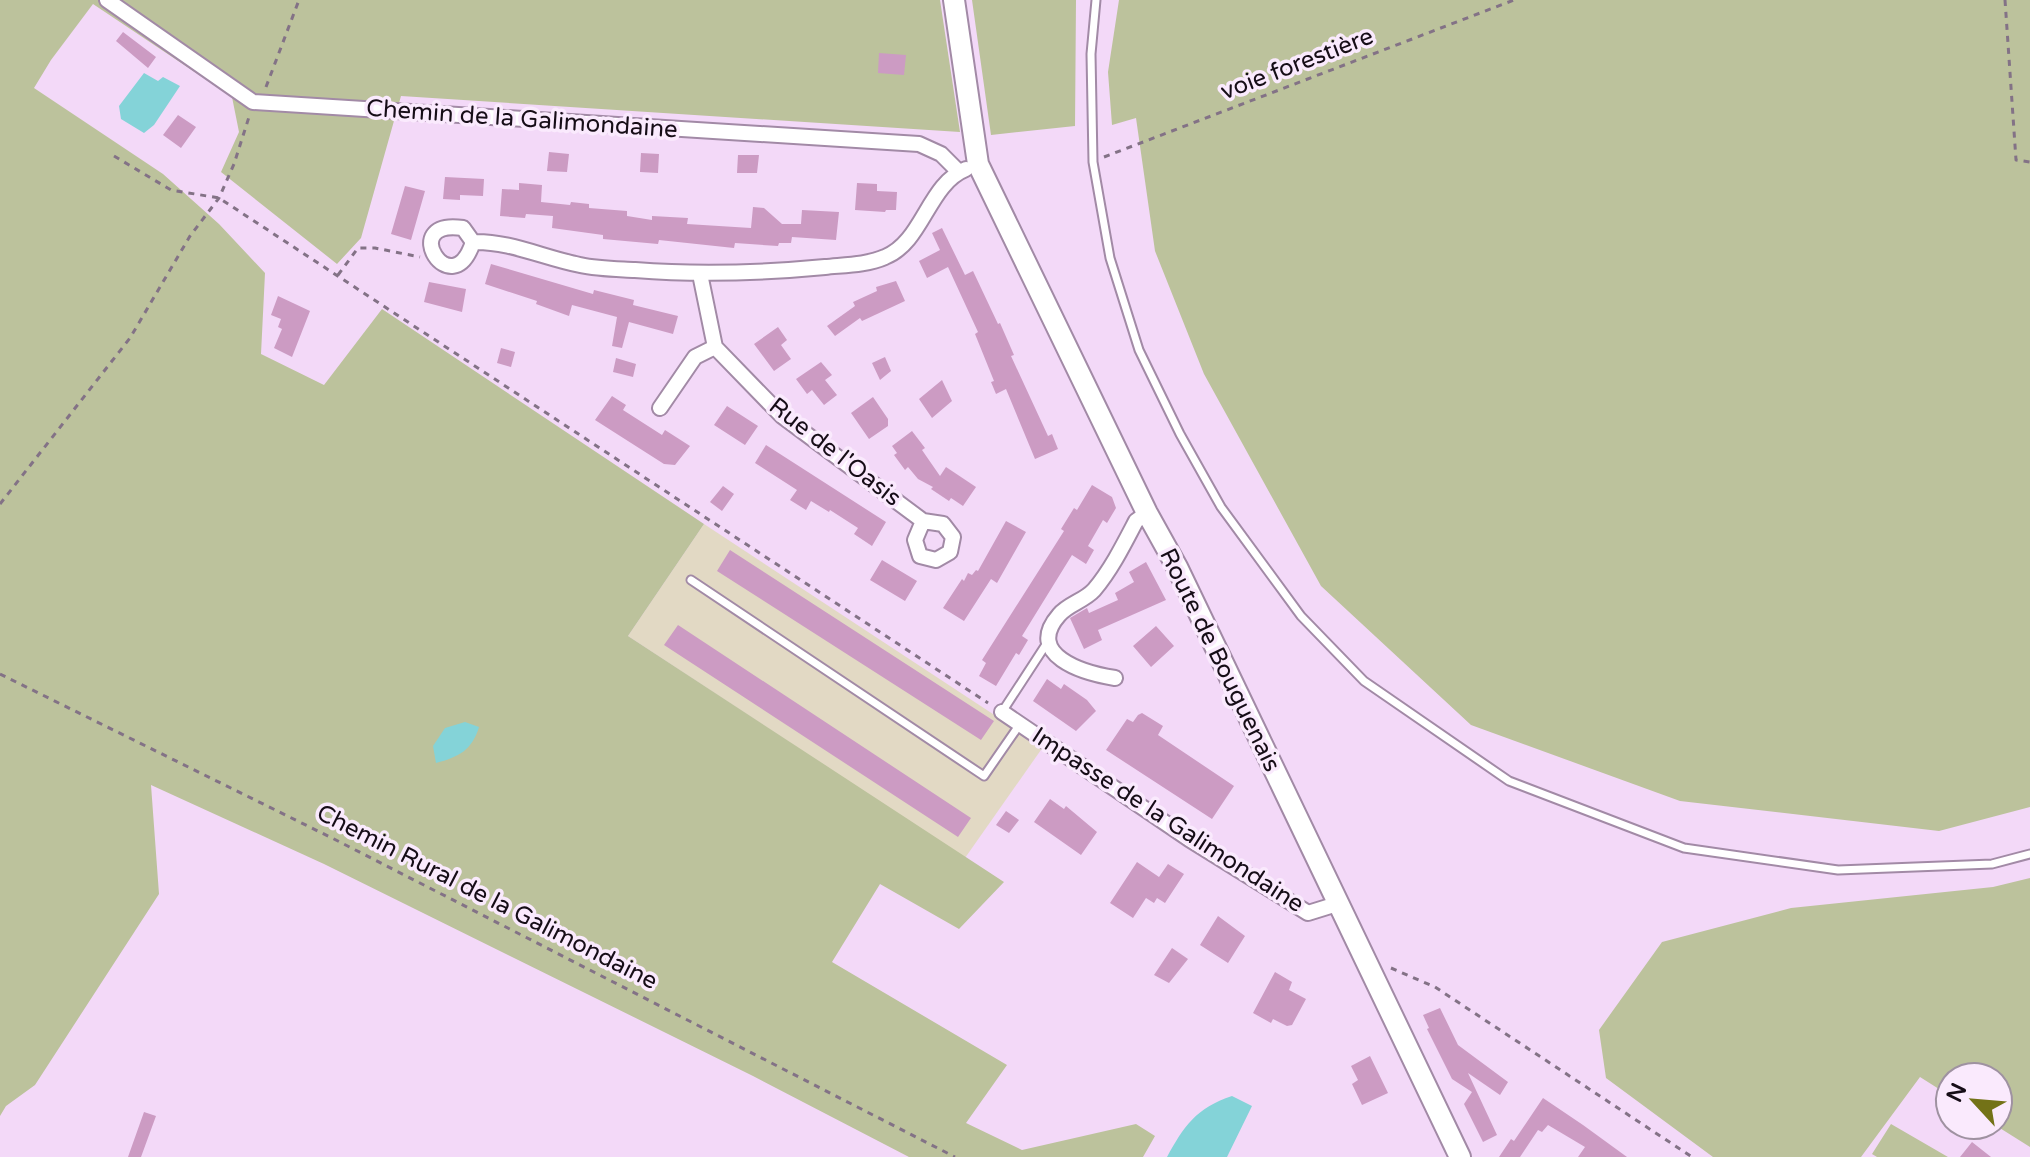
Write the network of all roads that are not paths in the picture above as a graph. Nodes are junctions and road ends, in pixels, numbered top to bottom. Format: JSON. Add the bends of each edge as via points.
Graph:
{"nodes":[{"id":1,"x":107,"y":0,"type":"edge"},
{"id":2,"x":954,"y":0,"type":"edge"},
{"id":3,"x":1096,"y":0,"type":"edge"},
{"id":4,"x":968,"y":168,"type":"junction"},
{"id":5,"x":473,"y":242,"type":"junction"},
{"id":6,"x":700,"y":274,"type":"junction"},
{"id":7,"x":715,"y":347,"type":"junction"},
{"id":8,"x":660,"y":408,"type":"dead end"},
{"id":9,"x":1147,"y":513,"type":"junction"},
{"id":10,"x":923,"y":521,"type":"dead end"},
{"id":11,"x":691,"y":580,"type":"dead end"},
{"id":12,"x":1047,"y":643,"type":"junction"},
{"id":13,"x":1115,"y":678,"type":"dead end"},
{"id":14,"x":1002,"y":712,"type":"joint"},
{"id":15,"x":1020,"y":724,"type":"junction"},
{"id":16,"x":2030,"y":854,"type":"edge"},
{"id":17,"x":1337,"y":904,"type":"junction"},
{"id":18,"x":1460,"y":1157,"type":"edge"}],
"edges":[{"from":1,"to":4,"type":"street","name":"Chemin de la Galimondaine","via":[[253,102],[919,144]]},
{"from":2,"to":4,"type":"street","name":"Route de Bouguenais"},
{"from":3,"to":16,"type":"lane","via":[[1093,162],[1110,258],[1139,350],[1221,507],[1301,616],[1364,681],[1509,781],[1684,848],[1838,870],[1992,864]]},
{"from":4,"to":6,"type":"street","via":[[940,192],[906,242],[881,259]]},
{"from":4,"to":9,"type":"street","name":"Route de Bouguenais"},
{"from":5,"to":5,"type":"street","via":[[463,228],[447,225],[431,245],[444,266],[468,257]]},
{"from":5,"to":6,"type":"street","via":[[582,266]]},
{"from":6,"to":7,"type":"street"},
{"from":7,"to":8,"type":"street","via":[[695,357]]},
{"from":7,"to":10,"type":"street","name":"Rue de l'Oasis","via":[[782,416]]},
{"from":9,"to":12,"type":"street","via":[[1136,521],[1092,592],[1062,611],[1049,627]]},
{"from":9,"to":17,"type":"street","name":"Route de Bouguenais"},
{"from":11,"to":15,"type":"lane","via":[[984,776]]},
{"from":12,"to":13,"type":"street","via":[[1052,652],[1089,674]]},
{"from":12,"to":14,"type":"lane"},
{"from":14,"to":15,"type":"street","name":"Impasse de la Galimondaine"},
{"from":15,"to":17,"type":"street","name":"Impasse de la Galimondaine","via":[[1308,913]]},
{"from":17,"to":18,"type":"street","name":"Route de Bouguenais"}]}
